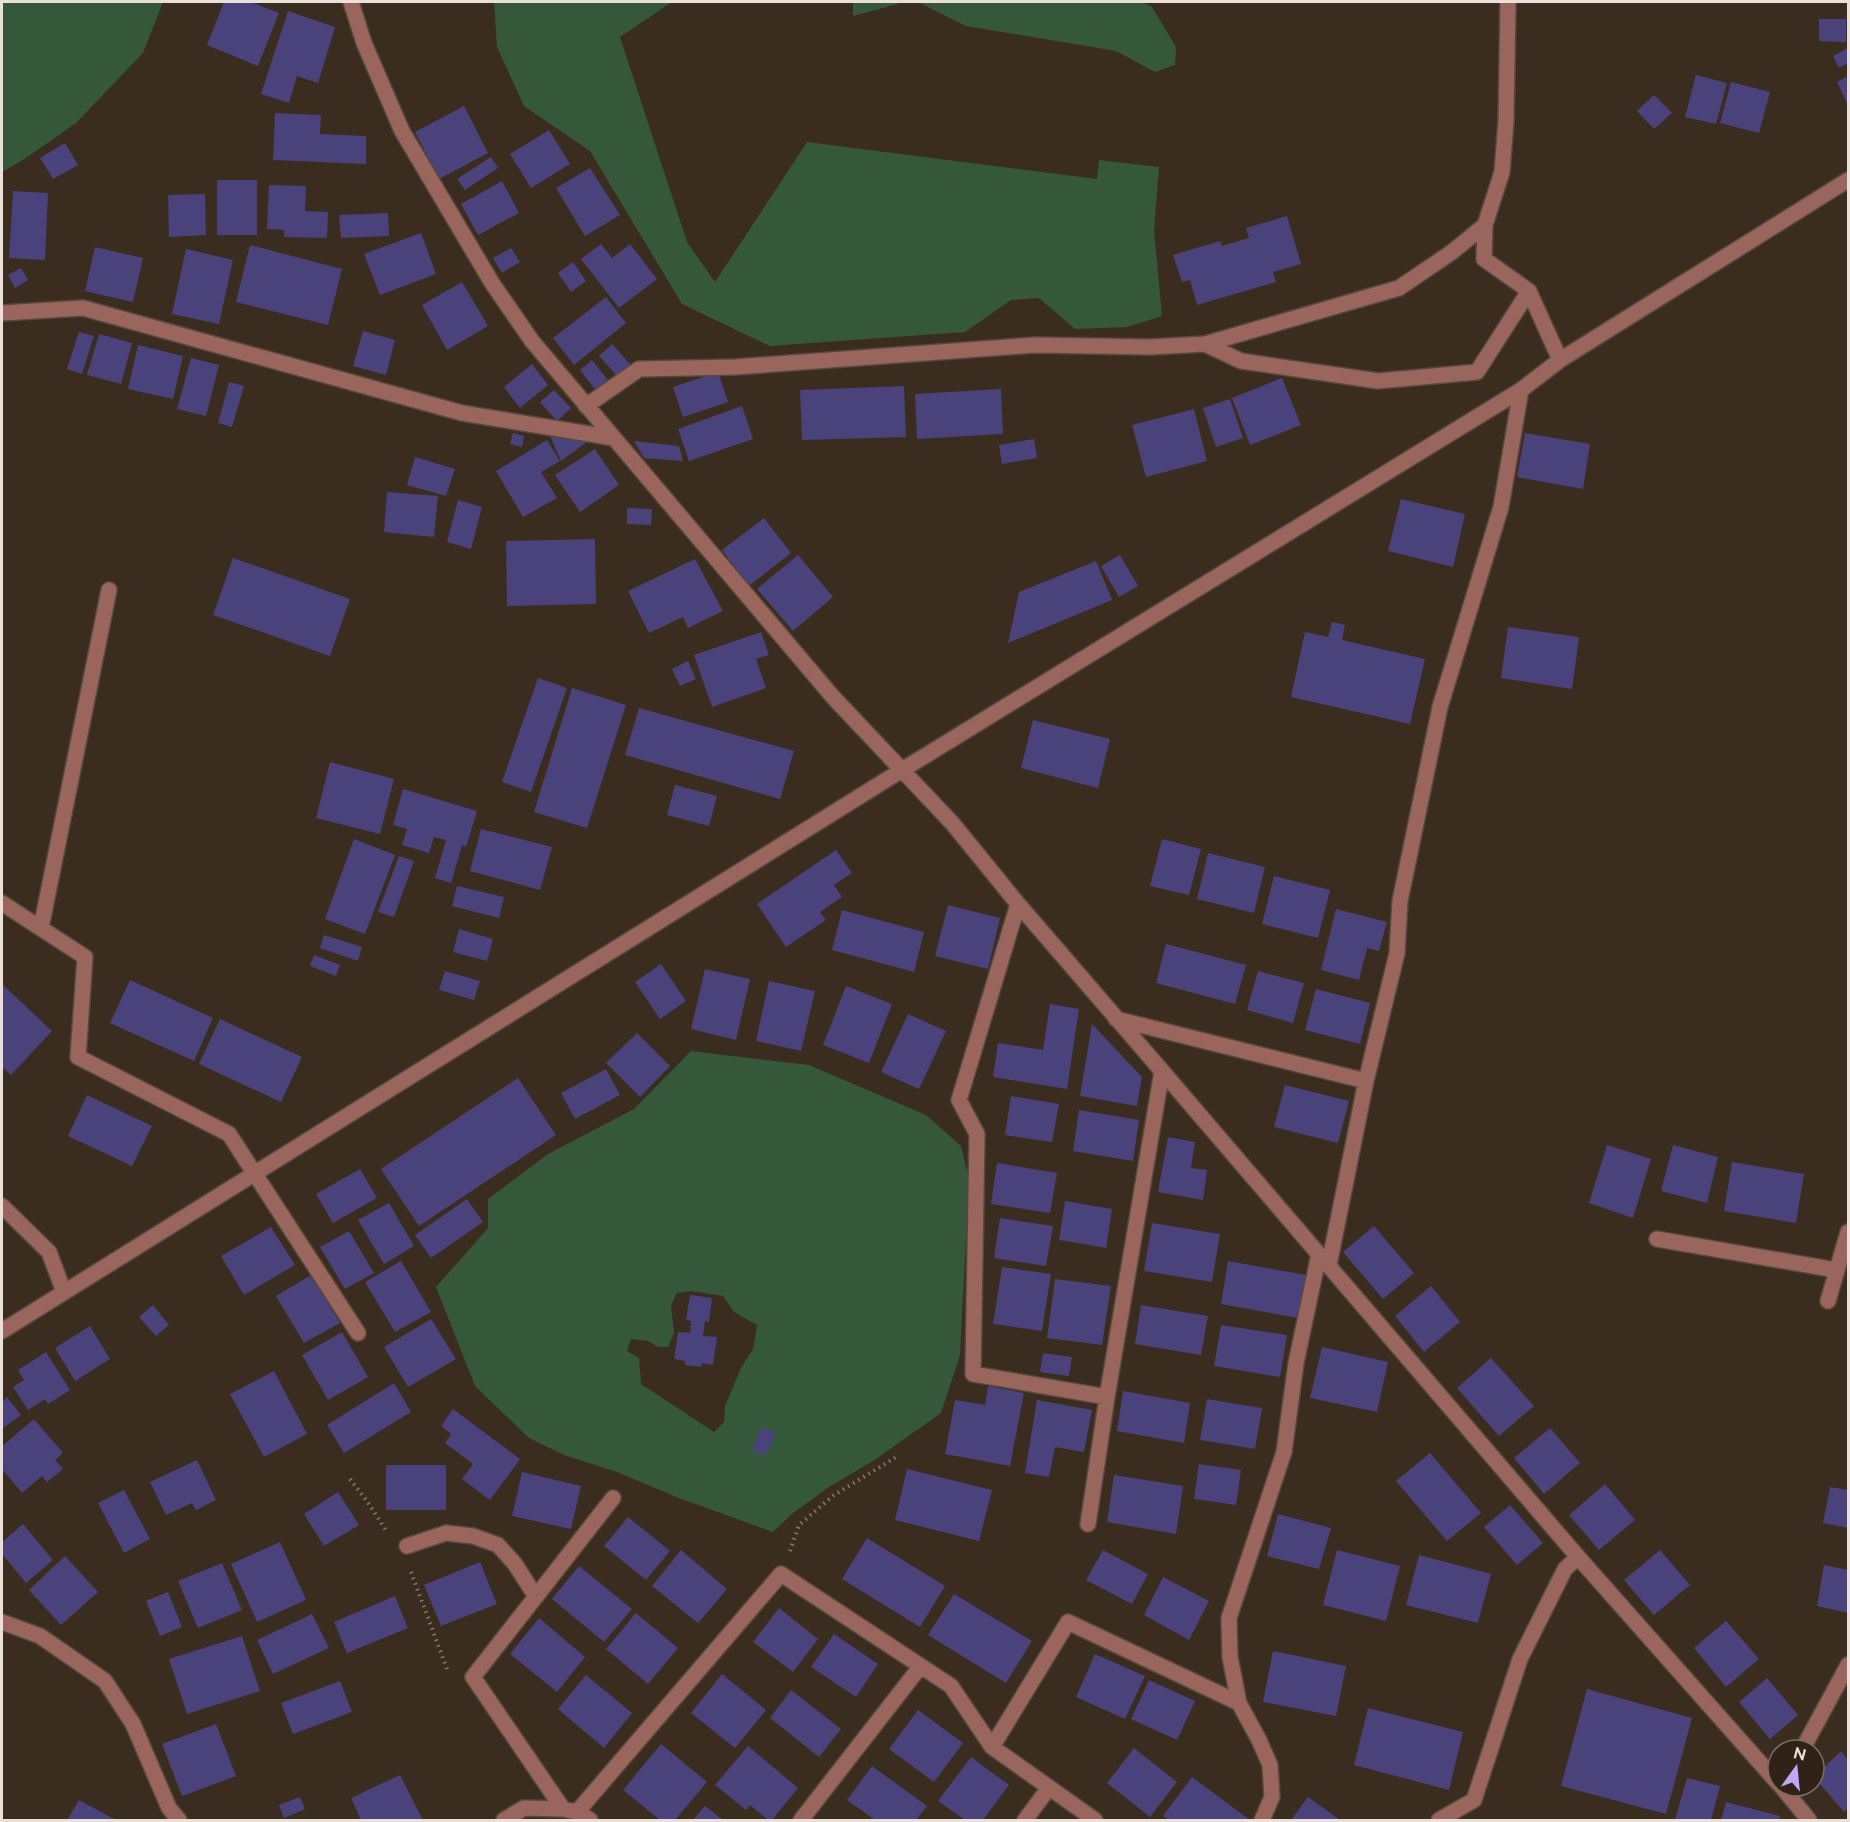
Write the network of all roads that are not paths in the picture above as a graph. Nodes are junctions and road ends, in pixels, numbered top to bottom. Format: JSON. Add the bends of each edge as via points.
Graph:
{"nodes":[{"id":1,"x":351,"y":2,"type":"edge"},
{"id":2,"x":1508,"y":2,"type":"edge"},
{"id":3,"x":1848,"y":180,"type":"edge"},
{"id":4,"x":1485,"y":225,"type":"junction"},
{"id":5,"x":1529,"y":291,"type":"junction"},
{"id":6,"x":2,"y":313,"type":"edge"},
{"id":7,"x":1205,"y":344,"type":"junction"},
{"id":8,"x":1560,"y":360,"type":"junction"},
{"id":9,"x":1521,"y":390,"type":"junction"},
{"id":10,"x":586,"y":406,"type":"junction"},
{"id":11,"x":614,"y":438,"type":"junction"},
{"id":12,"x":109,"y":591,"type":"dead end"},
{"id":13,"x":902,"y":770,"type":"junction"},
{"id":14,"x":2,"y":903,"type":"edge"},
{"id":15,"x":1018,"y":904,"type":"junction"},
{"id":16,"x":41,"y":928,"type":"junction"},
{"id":17,"x":1116,"y":1019,"type":"junction"},
{"id":18,"x":1162,"y":1071,"type":"junction"},
{"id":19,"x":1366,"y":1081,"type":"junction"},
{"id":20,"x":255,"y":1172,"type":"junction"},
{"id":21,"x":2,"y":1206,"type":"edge"},
{"id":22,"x":1848,"y":1232,"type":"edge"},
{"id":23,"x":1657,"y":1239,"type":"dead end"},
{"id":24,"x":1324,"y":1259,"type":"junction"},
{"id":25,"x":1836,"y":1270,"type":"junction"},
{"id":26,"x":64,"y":1292,"type":"junction"},
{"id":27,"x":1828,"y":1300,"type":"dead end"},
{"id":28,"x":2,"y":1331,"type":"edge"},
{"id":29,"x":358,"y":1333,"type":"dead end"},
{"id":30,"x":1107,"y":1397,"type":"junction"},
{"id":31,"x":613,"y":1498,"type":"dead end"},
{"id":32,"x":1088,"y":1524,"type":"dead end"},
{"id":33,"x":407,"y":1546,"type":"dead end"},
{"id":34,"x":1578,"y":1557,"type":"junction"},
{"id":35,"x":536,"y":1597,"type":"junction"},
{"id":36,"x":2,"y":1622,"type":"edge"},
{"id":37,"x":1848,"y":1665,"type":"edge"},
{"id":38,"x":920,"y":1667,"type":"junction"},
{"id":39,"x":1239,"y":1703,"type":"junction"},
{"id":40,"x":1808,"y":1738,"type":"edge"},
{"id":41,"x":992,"y":1747,"type":"junction"},
{"id":42,"x":1766,"y":1770,"type":"edge"},
{"id":43,"x":1048,"y":1789,"type":"junction"},
{"id":44,"x":1790,"y":1798,"type":"edge"},
{"id":45,"x":576,"y":1814,"type":"edge"},
{"id":46,"x":179,"y":1821,"type":"edge"},
{"id":47,"x":504,"y":1821,"type":"edge"},
{"id":48,"x":801,"y":1821,"type":"edge"},
{"id":49,"x":1025,"y":1821,"type":"edge"},
{"id":50,"x":1095,"y":1821,"type":"edge"},
{"id":51,"x":1262,"y":1821,"type":"edge"},
{"id":52,"x":1439,"y":1821,"type":"edge"},
{"id":53,"x":1809,"y":1821,"type":"edge"}],
"edges":[{"from":1,"to":10,"type":"street","via":[[402,131],[492,284],[532,341]]},
{"from":2,"to":4,"type":"street","via":[[1502,172]]},
{"from":3,"to":8,"type":"street"},
{"from":4,"to":5,"type":"street","via":[[1484,259]]},
{"from":4,"to":7,"type":"street","via":[[1399,288]]},
{"from":5,"to":7,"type":"street","via":[[1477,372],[1378,381],[1241,361]]},
{"from":5,"to":8,"type":"street"},
{"from":6,"to":11,"type":"street","via":[[83,308],[462,413]]},
{"from":7,"to":10,"type":"street","via":[[1035,345],[735,367],[639,369]]},
{"from":8,"to":9,"type":"street"},
{"from":9,"to":13,"type":"street"},
{"from":9,"to":19,"type":"street","via":[[1501,507],[1440,707],[1400,901],[1397,953]]},
{"from":10,"to":11,"type":"street"},
{"from":11,"to":13,"type":"street","via":[[833,697]]},
{"from":12,"to":16,"type":"street"},
{"from":13,"to":15,"type":"street","via":[[953,824]]},
{"from":13,"to":20,"type":"street"},
{"from":14,"to":16,"type":"street"},
{"from":15,"to":17,"type":"street"},
{"from":15,"to":30,"type":"street","via":[[958,1100],[977,1134],[973,1374]]},
{"from":16,"to":20,"type":"street","via":[[86,957],[78,1058],[229,1134]]},
{"from":17,"to":18,"type":"street"},
{"from":17,"to":19,"type":"street"},
{"from":18,"to":24,"type":"street"},
{"from":18,"to":30,"type":"street"},
{"from":19,"to":24,"type":"street"},
{"from":20,"to":26,"type":"street"},
{"from":20,"to":29,"type":"street"},
{"from":21,"to":26,"type":"street","via":[[50,1252]]},
{"from":22,"to":25,"type":"street"},
{"from":23,"to":25,"type":"street"},
{"from":24,"to":34,"type":"street"},
{"from":24,"to":39,"type":"street","via":[[1296,1363],[1284,1452],[1229,1618],[1230,1657]]},
{"from":25,"to":27,"type":"street"},
{"from":26,"to":28,"type":"street"},
{"from":30,"to":32,"type":"street"},
{"from":31,"to":35,"type":"street"},
{"from":33,"to":35,"type":"street","via":[[446,1533],[473,1536],[498,1545]]},
{"from":34,"to":42,"type":"street"},
{"from":34,"to":52,"type":"street","via":[[1565,1569],[1520,1659],[1474,1800]]},
{"from":35,"to":45,"type":"street","via":[[473,1677]]},
{"from":36,"to":46,"type":"street","via":[[40,1636],[105,1681],[133,1724],[169,1808]]},
{"from":37,"to":40,"type":"street"},
{"from":38,"to":41,"type":"street","via":[[951,1686]]},
{"from":38,"to":45,"type":"street","via":[[781,1574]]},
{"from":38,"to":48,"type":"street"},
{"from":39,"to":41,"type":"street","via":[[1068,1622]]},
{"from":39,"to":51,"type":"street","via":[[1270,1766],[1272,1797]]},
{"from":41,"to":43,"type":"street"},
{"from":43,"to":49,"type":"street"},
{"from":43,"to":50,"type":"street"},
{"from":44,"to":53,"type":"street"},
{"from":45,"to":47,"type":"street","via":[[524,1808]]}]}
